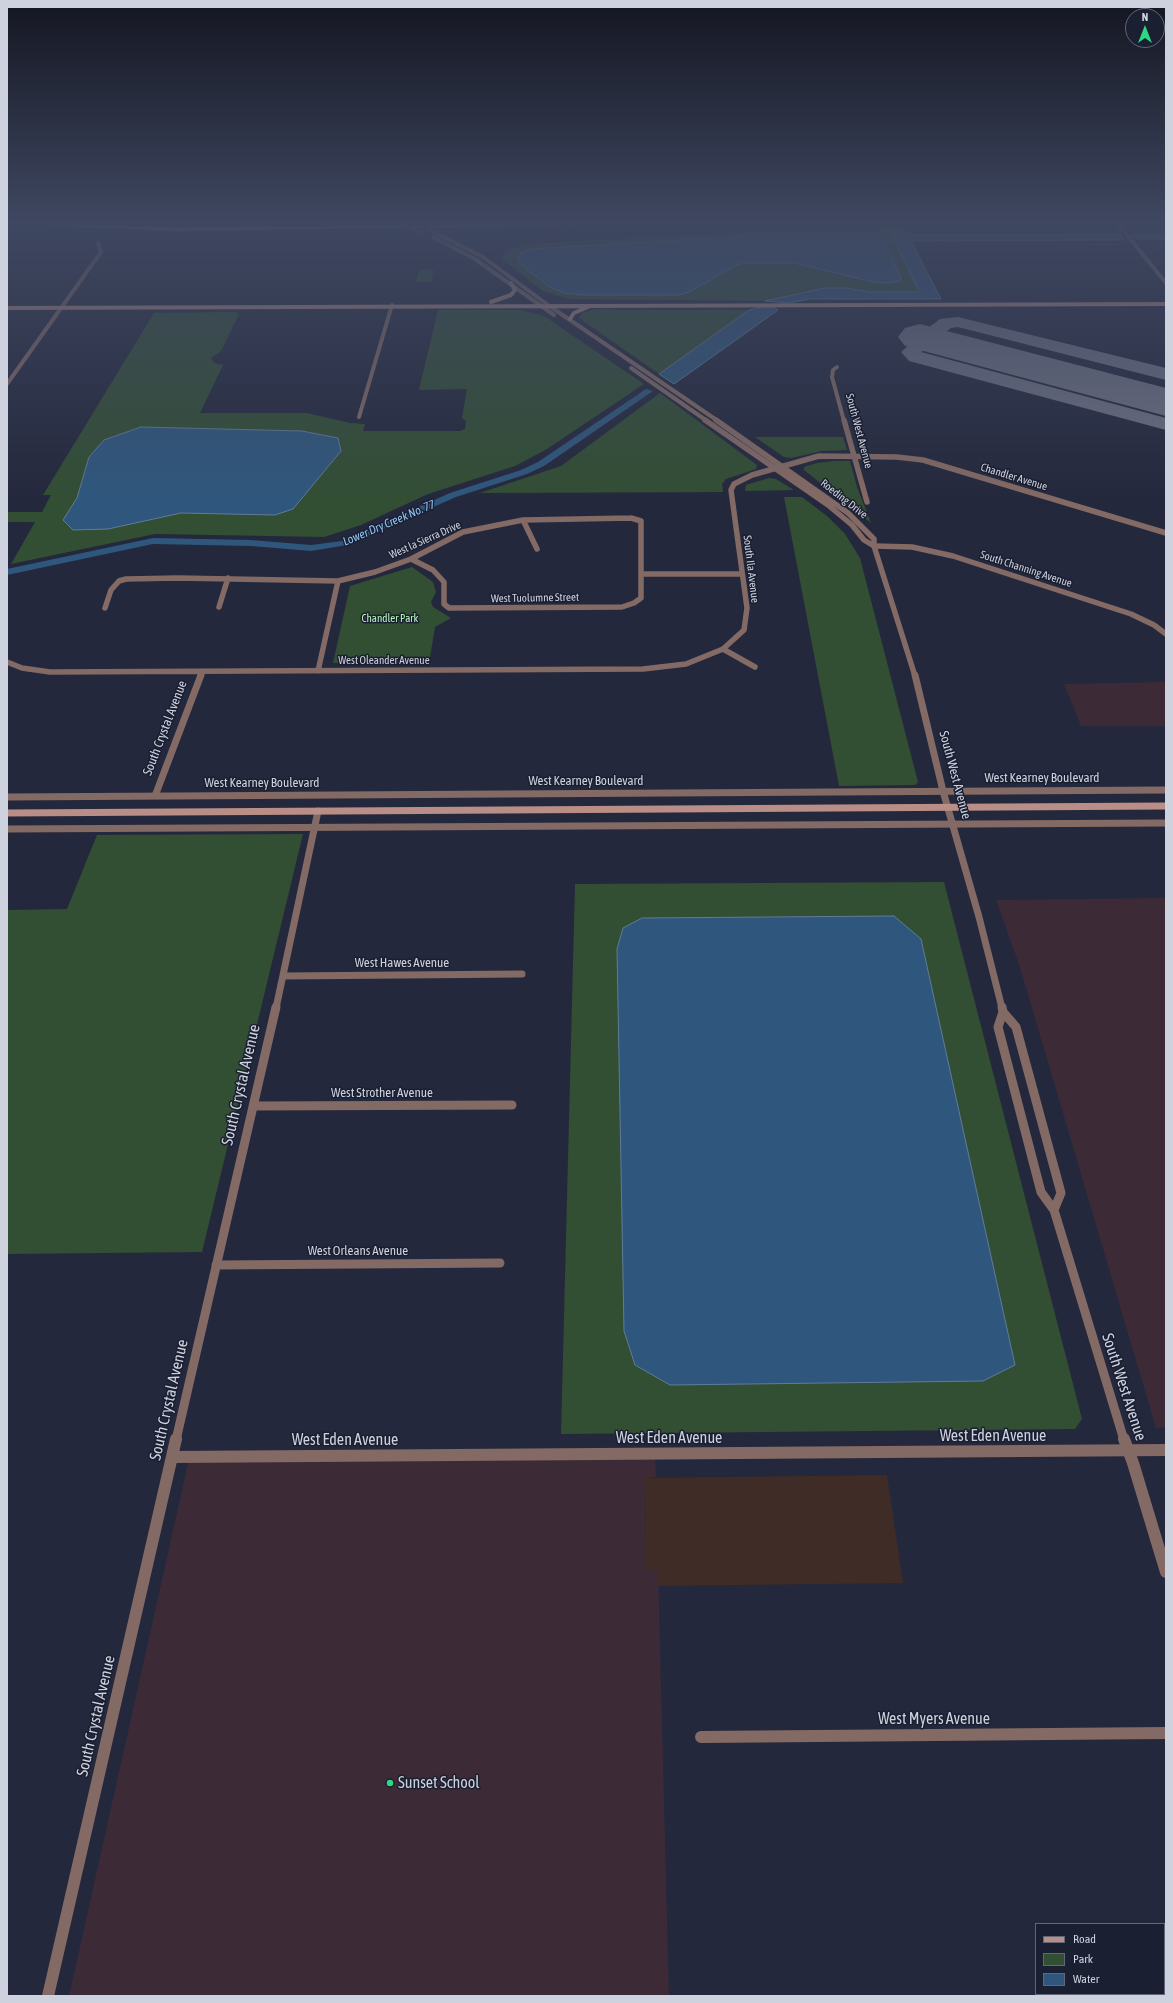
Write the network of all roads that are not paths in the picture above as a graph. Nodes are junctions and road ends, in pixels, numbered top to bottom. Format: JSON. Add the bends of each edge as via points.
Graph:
{"nodes":[{"id":1,"x":55,"y":317,"type":"edge"},
{"id":2,"x":388,"y":317,"type":"edge"},
{"id":3,"x":556,"y":317,"type":"edge"},
{"id":4,"x":570,"y":319,"type":"edge"},
{"id":5,"x":837,"y":368,"type":"dead end"},
{"id":6,"x":7,"y":384,"type":"edge"},
{"id":7,"x":359,"y":417,"type":"dead end"},
{"id":8,"x":854,"y":456,"type":"junction"},
{"id":9,"x":784,"y":466,"type":"junction"},
{"id":10,"x":776,"y":469,"type":"junction"},
{"id":11,"x":734,"y":484,"type":"joint"},
{"id":12,"x":867,"y":502,"type":"dead end"},
{"id":13,"x":523,"y":520,"type":"junction"},
{"id":14,"x":1166,"y":534,"type":"edge"},
{"id":15,"x":874,"y":546,"type":"junction"},
{"id":16,"x":537,"y":549,"type":"dead end"},
{"id":17,"x":412,"y":559,"type":"junction"},
{"id":18,"x":642,"y":574,"type":"junction"},
{"id":19,"x":742,"y":574,"type":"junction"},
{"id":20,"x":228,"y":578,"type":"junction"},
{"id":21,"x":338,"y":581,"type":"junction"},
{"id":22,"x":219,"y":607,"type":"dead end"},
{"id":23,"x":105,"y":608,"type":"dead end"},
{"id":24,"x":1166,"y":634,"type":"edge"},
{"id":25,"x":723,"y":649,"type":"junction"},
{"id":26,"x":7,"y":662,"type":"edge"},
{"id":27,"x":755,"y":667,"type":"dead end"},
{"id":28,"x":202,"y":671,"type":"junction"},
{"id":29,"x":318,"y":671,"type":"junction"},
{"id":30,"x":1166,"y":790,"type":"edge"},
{"id":31,"x":943,"y":791,"type":"junction"},
{"id":32,"x":155,"y":796,"type":"junction"},
{"id":33,"x":7,"y":797,"type":"edge"},
{"id":34,"x":1166,"y":806,"type":"edge"},
{"id":35,"x":948,"y":807,"type":"junction"},
{"id":36,"x":318,"y":811,"type":"junction"},
{"id":37,"x":7,"y":812,"type":"edge"},
{"id":38,"x":1166,"y":823,"type":"edge"},
{"id":39,"x":954,"y":824,"type":"junction"},
{"id":40,"x":314,"y":828,"type":"junction"},
{"id":41,"x":7,"y":829,"type":"edge"},
{"id":42,"x":522,"y":974,"type":"dead end"},
{"id":43,"x":283,"y":976,"type":"junction"},
{"id":44,"x":1003,"y":1012,"type":"junction"},
{"id":45,"x":512,"y":1105,"type":"dead end"},
{"id":46,"x":253,"y":1106,"type":"junction"},
{"id":47,"x":1054,"y":1210,"type":"junction"},
{"id":48,"x":500,"y":1263,"type":"dead end"},
{"id":49,"x":216,"y":1265,"type":"junction"},
{"id":50,"x":1128,"y":1450,"type":"junction"},
{"id":51,"x":1166,"y":1450,"type":"edge"},
{"id":52,"x":172,"y":1457,"type":"junction"},
{"id":53,"x":1166,"y":1572,"type":"edge"},
{"id":54,"x":1166,"y":1733,"type":"edge"},
{"id":55,"x":701,"y":1737,"type":"dead end"},
{"id":56,"x":48,"y":1996,"type":"edge"}],
"edges":[{"from":1,"to":6,"type":"street"},
{"from":2,"to":7,"type":"street"},
{"from":3,"to":10,"type":"street","name":"Roeding Drive"},
{"from":4,"to":9,"type":"street","name":"Roeding Drive"},
{"from":5,"to":8,"type":"street","name":"South West Avenue","via":[[832,377]]},
{"from":8,"to":9,"type":"street","name":"Chandler Avenue","via":[[819,456]]},
{"from":8,"to":12,"type":"street","name":"South West Avenue"},
{"from":8,"to":14,"type":"street","name":"Chandler Avenue","via":[[930,461]]},
{"from":9,"to":10,"type":"street","name":"Chandler Avenue"},
{"from":9,"to":15,"type":"street","name":"Roeding Drive","via":[[854,517],[874,539]]},
{"from":10,"to":11,"type":"street","name":"Chandler Avenue"},
{"from":10,"to":15,"type":"street","name":"Roeding Drive","via":[[842,515],[864,540]]},
{"from":11,"to":19,"type":"street","name":"South Ila Avenue","via":[[731,490]]},
{"from":13,"to":16,"type":"street"},
{"from":13,"to":17,"type":"street","name":"West la Sierra Drive","via":[[463,532]]},
{"from":13,"to":18,"type":"street","name":"West la Sierra Drive","via":[[631,518],[641,521]]},
{"from":15,"to":24,"type":"street","name":"South Channing Avenue","via":[[912,547],[953,556],[1131,614]]},
{"from":15,"to":31,"type":"street","name":"South West Avenue","via":[[913,667]]},
{"from":17,"to":18,"type":"street","name":"West Tuolumne Street","via":[[440,576],[444,582],[444,604],[449,608],[622,607],[641,598]]},
{"from":17,"to":21,"type":"street","name":"West la Sierra Drive"},
{"from":18,"to":19,"type":"street"},
{"from":19,"to":25,"type":"street","name":"South Ila Avenue","via":[[747,608],[744,630]]},
{"from":20,"to":21,"type":"street","name":"West la Sierra Drive"},
{"from":20,"to":22,"type":"street"},
{"from":20,"to":23,"type":"street","name":"West la Sierra Drive","via":[[126,579],[119,581],[111,590]]},
{"from":21,"to":29,"type":"street"},
{"from":25,"to":27,"type":"street"},
{"from":25,"to":29,"type":"street","name":"West Oleander Avenue","via":[[686,664],[651,668]]},
{"from":26,"to":28,"type":"street","name":"West Oleander Avenue","via":[[22,668],[50,672]]},
{"from":28,"to":29,"type":"street","name":"West Oleander Avenue"},
{"from":28,"to":32,"type":"street","name":"South Crystal Avenue"},
{"from":30,"to":31,"type":"street","name":"West Kearney Boulevard"},
{"from":31,"to":32,"type":"street","name":"West Kearney Boulevard"},
{"from":31,"to":35,"type":"street","name":"South West Avenue"},
{"from":32,"to":33,"type":"street","name":"West Kearney Boulevard"},
{"from":34,"to":35,"type":"main road"},
{"from":35,"to":36,"type":"main road"},
{"from":35,"to":39,"type":"street","name":"South West Avenue"},
{"from":36,"to":37,"type":"main road"},
{"from":36,"to":40,"type":"street","name":"South Crystal Avenue"},
{"from":38,"to":39,"type":"street"},
{"from":39,"to":40,"type":"street"},
{"from":39,"to":44,"type":"street","name":"South West Avenue"},
{"from":40,"to":41,"type":"street"},
{"from":40,"to":43,"type":"street","name":"South Crystal Avenue"},
{"from":42,"to":43,"type":"street","name":"West Hawes Avenue"},
{"from":43,"to":46,"type":"street","name":"South Crystal Avenue"},
{"from":44,"to":47,"type":"street","name":"South West Avenue","via":[[998,1026],[1002,1042],[1041,1192]]},
{"from":44,"to":47,"type":"street","name":"South West Avenue","via":[[1016,1027],[1061,1193]]},
{"from":45,"to":46,"type":"street","name":"West Strother Avenue"},
{"from":46,"to":49,"type":"street","name":"South Crystal Avenue"},
{"from":47,"to":50,"type":"street","name":"South West Avenue"},
{"from":48,"to":49,"type":"street","name":"West Orleans Avenue"},
{"from":49,"to":52,"type":"street","name":"South Crystal Avenue"},
{"from":50,"to":51,"type":"street","name":"West Eden Avenue"},
{"from":50,"to":52,"type":"street","name":"West Eden Avenue"},
{"from":50,"to":53,"type":"street","name":"South West Avenue"},
{"from":52,"to":56,"type":"street","name":"South Crystal Avenue"},
{"from":54,"to":55,"type":"street","name":"West Myers Avenue"}]}
